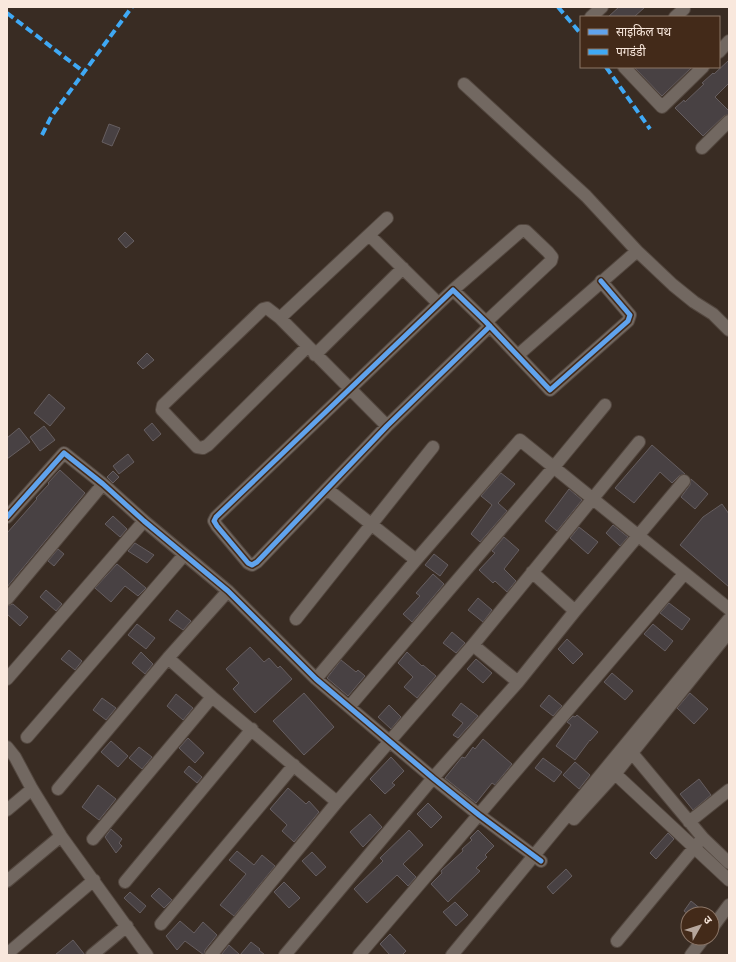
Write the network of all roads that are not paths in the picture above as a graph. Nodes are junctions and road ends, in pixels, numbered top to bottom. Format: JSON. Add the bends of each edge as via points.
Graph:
{"nodes":[{"id":1,"x":602,"y":7,"type":"edge"},
{"id":2,"x":592,"y":16,"type":"edge"},
{"id":3,"x":625,"y":68,"type":"edge"},
{"id":4,"x":702,"y":68,"type":"edge"},
{"id":5,"x":464,"y":84,"type":"dead end"},
{"id":6,"x":729,"y":120,"type":"edge"},
{"id":7,"x":702,"y":148,"type":"dead end"},
{"id":8,"x":387,"y":218,"type":"dead end"},
{"id":9,"x":369,"y":235,"type":"junction"},
{"id":10,"x":637,"y":251,"type":"junction"},
{"id":11,"x":403,"y":268,"type":"junction"},
{"id":12,"x":601,"y":281,"type":"junction"},
{"id":13,"x":453,"y":290,"type":"junction"},
{"id":14,"x":438,"y":303,"type":"junction"},
{"id":15,"x":280,"y":318,"type":"junction"},
{"id":16,"x":488,"y":324,"type":"junction"},
{"id":17,"x":729,"y":330,"type":"edge"},
{"id":18,"x":311,"y":351,"type":"junction"},
{"id":19,"x":518,"y":356,"type":"junction"},
{"id":20,"x":349,"y":388,"type":"junction"},
{"id":21,"x":604,"y":405,"type":"dead end"},
{"id":22,"x":387,"y":426,"type":"junction"},
{"id":23,"x":639,"y":442,"type":"dead end"},
{"id":24,"x":433,"y":447,"type":"dead end"},
{"id":25,"x":553,"y":468,"type":"junction"},
{"id":26,"x":684,"y":481,"type":"dead end"},
{"id":27,"x":103,"y":484,"type":"junction"},
{"id":28,"x":327,"y":489,"type":"junction"},
{"id":29,"x":592,"y":499,"type":"junction"},
{"id":30,"x":7,"y":517,"type":"edge"},
{"id":31,"x":144,"y":521,"type":"junction"},
{"id":32,"x":371,"y":525,"type":"junction"},
{"id":33,"x":639,"y":536,"type":"junction"},
{"id":34,"x":184,"y":555,"type":"junction"},
{"id":35,"x":416,"y":560,"type":"junction"},
{"id":36,"x":532,"y":572,"type":"junction"},
{"id":37,"x":684,"y":574,"type":"junction"},
{"id":38,"x":228,"y":591,"type":"junction"},
{"id":39,"x":7,"y":599,"type":"edge"},
{"id":40,"x":729,"y":609,"type":"edge"},
{"id":41,"x":575,"y":611,"type":"junction"},
{"id":42,"x":296,"y":619,"type":"dead end"},
{"id":43,"x":729,"y":619,"type":"edge"},
{"id":44,"x":729,"y":632,"type":"edge"},
{"id":45,"x":473,"y":645,"type":"junction"},
{"id":46,"x":168,"y":658,"type":"junction"},
{"id":47,"x":7,"y":679,"type":"edge"},
{"id":48,"x":316,"y":679,"type":"junction"},
{"id":49,"x":518,"y":682,"type":"junction"},
{"id":50,"x":212,"y":697,"type":"junction"},
{"id":51,"x":349,"y":707,"type":"junction"},
{"id":52,"x":252,"y":729,"type":"junction"},
{"id":53,"x":27,"y":737,"type":"dead end"},
{"id":54,"x":389,"y":741,"type":"junction"},
{"id":55,"x":7,"y":746,"type":"edge"},
{"id":56,"x":628,"y":749,"type":"junction"},
{"id":57,"x":294,"y":765,"type":"junction"},
{"id":58,"x":611,"y":770,"type":"junction"},
{"id":59,"x":433,"y":778,"type":"junction"},
{"id":60,"x":32,"y":789,"type":"junction"},
{"id":61,"x":58,"y":789,"type":"dead end"},
{"id":62,"x":729,"y":790,"type":"edge"},
{"id":63,"x":338,"y":802,"type":"junction"},
{"id":64,"x":7,"y":810,"type":"edge"},
{"id":65,"x":479,"y":815,"type":"junction"},
{"id":66,"x":689,"y":822,"type":"junction"},
{"id":67,"x":61,"y":836,"type":"junction"},
{"id":68,"x":703,"y":838,"type":"junction"},
{"id":69,"x":93,"y":839,"type":"dead end"},
{"id":70,"x":693,"y":848,"type":"junction"},
{"id":71,"x":538,"y":858,"type":"junction"},
{"id":72,"x":729,"y":863,"type":"edge"},
{"id":73,"x":94,"y":880,"type":"junction"},
{"id":74,"x":729,"y":880,"type":"edge"},
{"id":75,"x":7,"y":881,"type":"edge"},
{"id":76,"x":125,"y":882,"type":"dead end"},
{"id":77,"x":729,"y":905,"type":"edge"},
{"id":78,"x":720,"y":917,"type":"edge"},
{"id":79,"x":161,"y":924,"type":"dead end"},
{"id":80,"x":127,"y":926,"type":"junction"},
{"id":81,"x":618,"y":941,"type":"dead end"},
{"id":82,"x":698,"y":946,"type":"edge"},
{"id":83,"x":7,"y":954,"type":"edge"},
{"id":84,"x":92,"y":955,"type":"edge"},
{"id":85,"x":147,"y":955,"type":"edge"},
{"id":86,"x":213,"y":955,"type":"edge"},
{"id":87,"x":285,"y":955,"type":"edge"},
{"id":88,"x":359,"y":955,"type":"edge"},
{"id":89,"x":452,"y":955,"type":"edge"},
{"id":90,"x":462,"y":955,"type":"edge"},
{"id":91,"x":691,"y":955,"type":"edge"}],
"edges":[{"from":1,"to":2,"type":"street"},
{"from":3,"to":4,"type":"street","via":[[662,107]]},
{"from":5,"to":10,"type":"street","via":[[586,196]]},
{"from":6,"to":7,"type":"street"},
{"from":8,"to":9,"type":"street"},
{"from":9,"to":11,"type":"street"},
{"from":9,"to":15,"type":"street"},
{"from":10,"to":12,"type":"street"},
{"from":10,"to":17,"type":"street","via":[[673,285],[713,314]]},
{"from":11,"to":14,"type":"street"},
{"from":11,"to":18,"type":"street"},
{"from":12,"to":19,"type":"street"},
{"from":12,"to":19,"type":"street","via":[[630,315],[623,326],[550,390]]},
{"from":13,"to":14,"type":"street"},
{"from":13,"to":16,"type":"street"},
{"from":13,"to":16,"type":"street","via":[[521,231],[526,232],[548,252],[552,257],[551,261]]},
{"from":14,"to":20,"type":"street"},
{"from":15,"to":18,"type":"street"},
{"from":15,"to":18,"type":"street","via":[[267,308],[263,309],[163,405],[162,410],[166,415],[197,447],[203,448]]},
{"from":16,"to":19,"type":"street"},
{"from":16,"to":22,"type":"street"},
{"from":18,"to":20,"type":"street"},
{"from":20,"to":22,"type":"street"},
{"from":20,"to":28,"type":"street","via":[[216,516],[214,521],[252,565]]},
{"from":21,"to":25,"type":"street"},
{"from":22,"to":28,"type":"street"},
{"from":23,"to":29,"type":"street"},
{"from":24,"to":32,"type":"street"},
{"from":25,"to":29,"type":"street"},
{"from":25,"to":35,"type":"street","via":[[520,440]]},
{"from":25,"to":51,"type":"street"},
{"from":26,"to":33,"type":"street"},
{"from":27,"to":30,"type":"street","via":[[64,453]]},
{"from":27,"to":31,"type":"street"},
{"from":27,"to":39,"type":"street"},
{"from":28,"to":32,"type":"street"},
{"from":29,"to":33,"type":"street"},
{"from":29,"to":36,"type":"street"},
{"from":31,"to":34,"type":"street"},
{"from":31,"to":47,"type":"street"},
{"from":32,"to":35,"type":"street"},
{"from":32,"to":42,"type":"street"},
{"from":33,"to":37,"type":"street"},
{"from":33,"to":41,"type":"street"},
{"from":34,"to":38,"type":"street"},
{"from":34,"to":53,"type":"street"},
{"from":35,"to":48,"type":"street"},
{"from":36,"to":41,"type":"street"},
{"from":36,"to":45,"type":"street"},
{"from":37,"to":40,"type":"street"},
{"from":37,"to":65,"type":"street"},
{"from":38,"to":46,"type":"street"},
{"from":38,"to":48,"type":"street"},
{"from":41,"to":49,"type":"street"},
{"from":43,"to":56,"type":"street"},
{"from":44,"to":56,"type":"street"},
{"from":45,"to":49,"type":"street"},
{"from":45,"to":54,"type":"street"},
{"from":46,"to":50,"type":"street"},
{"from":46,"to":61,"type":"street"},
{"from":48,"to":51,"type":"street"},
{"from":49,"to":59,"type":"street"},
{"from":50,"to":52,"type":"street"},
{"from":50,"to":69,"type":"street"},
{"from":51,"to":54,"type":"street"},
{"from":52,"to":57,"type":"street"},
{"from":52,"to":76,"type":"street"},
{"from":54,"to":59,"type":"street"},
{"from":54,"to":63,"type":"street"},
{"from":55,"to":60,"type":"street"},
{"from":56,"to":58,"type":"street"},
{"from":56,"to":66,"type":"street"},
{"from":57,"to":63,"type":"street"},
{"from":57,"to":79,"type":"street"},
{"from":58,"to":70,"type":"street"},
{"from":58,"to":71,"type":"street"},
{"from":59,"to":65,"type":"street"},
{"from":59,"to":87,"type":"street"},
{"from":60,"to":64,"type":"street"},
{"from":60,"to":67,"type":"street"},
{"from":62,"to":66,"type":"street"},
{"from":63,"to":86,"type":"street"},
{"from":65,"to":71,"type":"street"},
{"from":65,"to":88,"type":"street"},
{"from":66,"to":68,"type":"street"},
{"from":67,"to":73,"type":"street"},
{"from":67,"to":75,"type":"street"},
{"from":68,"to":70,"type":"street"},
{"from":68,"to":72,"type":"street"},
{"from":70,"to":74,"type":"street"},
{"from":70,"to":81,"type":"street"},
{"from":71,"to":89,"type":"street"},
{"from":71,"to":90,"type":"street"},
{"from":73,"to":80,"type":"street"},
{"from":73,"to":83,"type":"street"},
{"from":77,"to":78,"type":"street"},
{"from":80,"to":84,"type":"street"},
{"from":80,"to":85,"type":"street"},
{"from":82,"to":91,"type":"street"}]}
